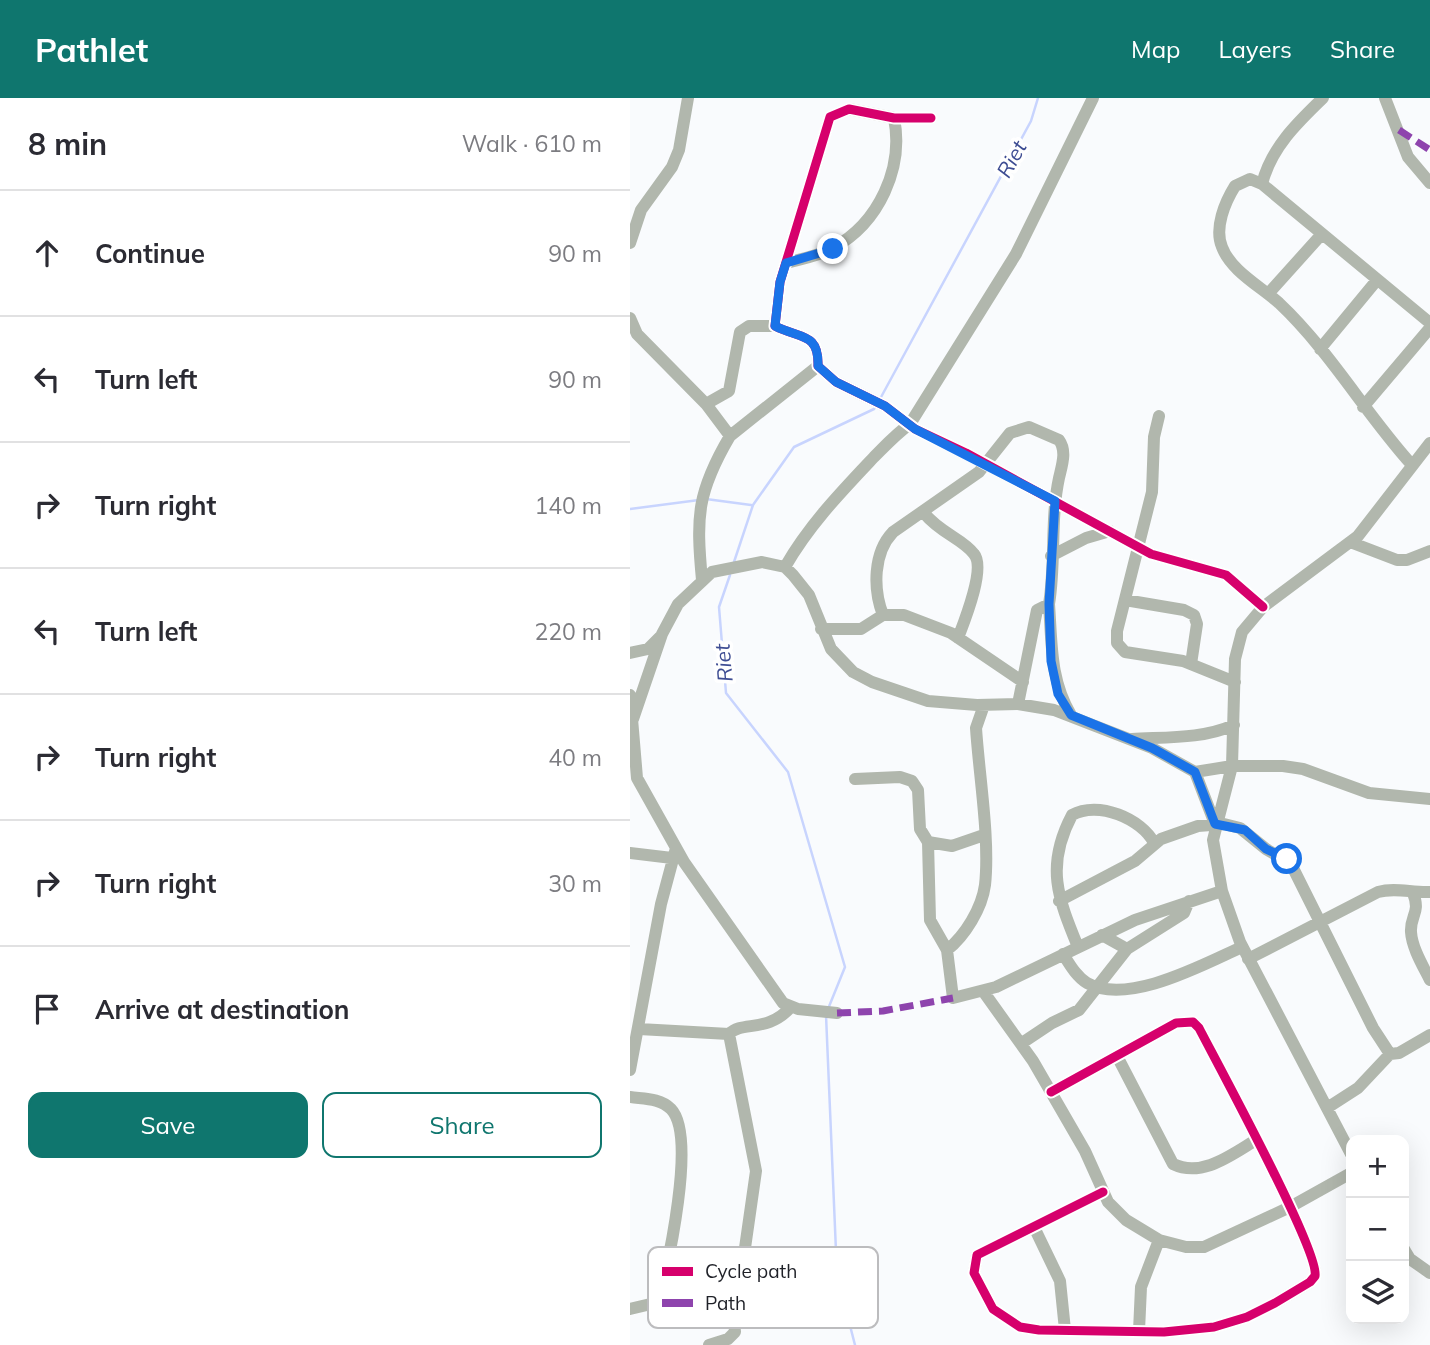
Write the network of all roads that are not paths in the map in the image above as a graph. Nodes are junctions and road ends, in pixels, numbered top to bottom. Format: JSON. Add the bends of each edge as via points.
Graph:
{"nodes":[{"id":1,"x":688,"y":98,"type":"edge"},
{"id":2,"x":1093,"y":98,"type":"edge"},
{"id":3,"x":1323,"y":98,"type":"edge"},
{"id":4,"x":1385,"y":98,"type":"edge"},
{"id":5,"x":894,"y":118,"type":"junction"},
{"id":6,"x":931,"y":118,"type":"dead end"},
{"id":7,"x":1430,"y":183,"type":"edge"},
{"id":8,"x":1262,"y":184,"type":"junction"},
{"id":9,"x":1321,"y":234,"type":"junction"},
{"id":10,"x":630,"y":243,"type":"edge"},
{"id":11,"x":786,"y":263,"type":"junction"},
{"id":12,"x":1377,"y":280,"type":"junction"},
{"id":13,"x":1268,"y":294,"type":"junction"},
{"id":14,"x":630,"y":318,"type":"edge"},
{"id":15,"x":775,"y":326,"type":"junction"},
{"id":16,"x":1430,"y":326,"type":"edge"},
{"id":17,"x":1320,"y":349,"type":"junction"},
{"id":18,"x":818,"y":366,"type":"junction"},
{"id":19,"x":706,"y":404,"type":"junction"},
{"id":20,"x":1363,"y":407,"type":"junction"},
{"id":21,"x":1159,"y":416,"type":"dead end"},
{"id":22,"x":910,"y":425,"type":"junction"},
{"id":23,"x":730,"y":436,"type":"junction"},
{"id":24,"x":1430,"y":443,"type":"edge"},
{"id":25,"x":986,"y":464,"type":"junction"},
{"id":26,"x":1412,"y":465,"type":"junction"},
{"id":27,"x":1055,"y":501,"type":"junction"},
{"id":28,"x":924,"y":513,"type":"junction"},
{"id":29,"x":1110,"y":531,"type":"junction"},
{"id":30,"x":1350,"y":542,"type":"junction"},
{"id":31,"x":1137,"y":546,"type":"junction"},
{"id":32,"x":1430,"y":551,"type":"edge"},
{"id":33,"x":1051,"y":556,"type":"junction"},
{"id":34,"x":785,"y":567,"type":"junction"},
{"id":35,"x":702,"y":580,"type":"junction"},
{"id":36,"x":1125,"y":600,"type":"junction"},
{"id":37,"x":1049,"y":604,"type":"junction"},
{"id":38,"x":1263,"y":607,"type":"junction"},
{"id":39,"x":883,"y":615,"type":"junction"},
{"id":40,"x":821,"y":629,"type":"junction"},
{"id":41,"x":662,"y":634,"type":"junction"},
{"id":42,"x":958,"y":638,"type":"junction"},
{"id":43,"x":630,"y":653,"type":"edge"},
{"id":44,"x":1191,"y":664,"type":"junction"},
{"id":45,"x":1023,"y":682,"type":"junction"},
{"id":46,"x":1235,"y":682,"type":"junction"},
{"id":47,"x":630,"y":695,"type":"edge"},
{"id":48,"x":1018,"y":704,"type":"junction"},
{"id":49,"x":984,"y":705,"type":"junction"},
{"id":50,"x":1071,"y":715,"type":"junction"},
{"id":51,"x":633,"y":719,"type":"junction"},
{"id":52,"x":1234,"y":725,"type":"junction"},
{"id":53,"x":1125,"y":739,"type":"junction"},
{"id":54,"x":1232,"y":766,"type":"junction"},
{"id":55,"x":1195,"y":772,"type":"junction"},
{"id":56,"x":632,"y":773,"type":"edge"},
{"id":57,"x":855,"y":779,"type":"dead end"},
{"id":58,"x":1430,"y":799,"type":"edge"},
{"id":59,"x":1215,"y":824,"type":"junction"},
{"id":60,"x":984,"y":835,"type":"junction"},
{"id":61,"x":928,"y":842,"type":"junction"},
{"id":62,"x":1154,"y":843,"type":"junction"},
{"id":63,"x":630,"y":853,"type":"edge"},
{"id":64,"x":674,"y":853,"type":"junction"},
{"id":65,"x":1222,"y":891,"type":"junction"},
{"id":66,"x":1430,"y":891,"type":"edge"},
{"id":67,"x":1413,"y":893,"type":"junction"},
{"id":68,"x":1059,"y":901,"type":"junction"},
{"id":69,"x":1189,"y":901,"type":"junction"},
{"id":70,"x":1319,"y":923,"type":"junction"},
{"id":71,"x":1102,"y":936,"type":"junction"},
{"id":72,"x":1078,"y":947,"type":"junction"},
{"id":73,"x":1127,"y":949,"type":"junction"},
{"id":74,"x":947,"y":950,"type":"junction"},
{"id":75,"x":1245,"y":953,"type":"junction"},
{"id":76,"x":1063,"y":954,"type":"junction"},
{"id":77,"x":1430,"y":980,"type":"edge"},
{"id":78,"x":1098,"y":987,"type":"junction"},
{"id":79,"x":983,"y":991,"type":"junction"},
{"id":80,"x":791,"y":1007,"type":"junction"},
{"id":81,"x":837,"y":1013,"type":"dead end"},
{"id":82,"x":639,"y":1029,"type":"junction"},
{"id":83,"x":729,"y":1034,"type":"junction"},
{"id":84,"x":1430,"y":1035,"type":"edge"},
{"id":85,"x":1022,"y":1043,"type":"junction"},
{"id":86,"x":1390,"y":1054,"type":"junction"},
{"id":87,"x":1118,"y":1056,"type":"junction"},
{"id":88,"x":630,"y":1070,"type":"edge"},
{"id":89,"x":1051,"y":1092,"type":"junction"},
{"id":90,"x":630,"y":1097,"type":"edge"},
{"id":91,"x":1327,"y":1108,"type":"junction"},
{"id":92,"x":1256,"y":1140,"type":"junction"},
{"id":93,"x":1346,"y":1144,"type":"edge"},
{"id":94,"x":1346,"y":1176,"type":"edge"},
{"id":95,"x":1103,"y":1192,"type":"junction"},
{"id":96,"x":1290,"y":1207,"type":"junction"},
{"id":97,"x":1034,"y":1227,"type":"junction"},
{"id":98,"x":1159,"y":1240,"type":"junction"},
{"id":99,"x":671,"y":1247,"type":"edge"},
{"id":100,"x":743,"y":1247,"type":"edge"},
{"id":101,"x":1409,"y":1257,"type":"edge"},
{"id":102,"x":1430,"y":1273,"type":"edge"},
{"id":103,"x":648,"y":1304,"type":"edge"},
{"id":104,"x":630,"y":1309,"type":"edge"},
{"id":105,"x":735,"y":1328,"type":"edge"},
{"id":106,"x":1065,"y":1330,"type":"junction"},
{"id":107,"x":1139,"y":1331,"type":"junction"},
{"id":108,"x":709,"y":1345,"type":"edge"}],
"edges":[{"from":1,"to":10,"type":"street","via":[[680,150],[641,210]]},
{"from":2,"to":22,"type":"street","via":[[1016,254]]},
{"from":3,"to":8,"type":"street","via":[[1288,132]]},
{"from":4,"to":7,"type":"street","via":[[1408,157]]},
{"from":5,"to":6,"type":"street"},
{"from":5,"to":11,"type":"street","via":[[898,137],[895,170],[872,213],[833,249]]},
{"from":5,"to":11,"type":"street","via":[[849,109],[830,117]]},
{"from":8,"to":9,"type":"street"},
{"from":8,"to":13,"type":"street","via":[[1250,179],[1235,186],[1219,235],[1227,255]]},
{"from":9,"to":12,"type":"street"},
{"from":9,"to":13,"type":"street"},
{"from":11,"to":15,"type":"street"},
{"from":12,"to":16,"type":"street"},
{"from":12,"to":17,"type":"street"},
{"from":13,"to":17,"type":"street"},
{"from":14,"to":19,"type":"street","via":[[637,334]]},
{"from":15,"to":18,"type":"street","via":[[812,340],[818,349]]},
{"from":15,"to":19,"type":"street","via":[[749,326],[740,332],[729,391]]},
{"from":16,"to":20,"type":"street"},
{"from":17,"to":20,"type":"street"},
{"from":18,"to":22,"type":"street","via":[[836,382],[885,406]]},
{"from":18,"to":23,"type":"street"},
{"from":19,"to":23,"type":"street"},
{"from":20,"to":26,"type":"street"},
{"from":21,"to":31,"type":"street","via":[[1152,492]]},
{"from":22,"to":25,"type":"street"},
{"from":22,"to":34,"type":"street","via":[[845,487],[805,534]]},
{"from":23,"to":35,"type":"street","via":[[713,464],[698,511]]},
{"from":24,"to":26,"type":"street"},
{"from":25,"to":27,"type":"street"},
{"from":25,"to":27,"type":"street","via":[[1001,440],[1016,429],[1029,427],[1052,437],[1063,449]]},
{"from":25,"to":28,"type":"street"},
{"from":26,"to":30,"type":"street"},
{"from":27,"to":29,"type":"street"},
{"from":27,"to":33,"type":"street"},
{"from":28,"to":39,"type":"street","via":[[893,533],[883,546],[876,584]]},
{"from":28,"to":42,"type":"street","via":[[977,560],[976,579]]},
{"from":29,"to":31,"type":"street"},
{"from":29,"to":33,"type":"street"},
{"from":30,"to":32,"type":"street","via":[[1397,560]]},
{"from":30,"to":38,"type":"street"},
{"from":31,"to":36,"type":"street"},
{"from":31,"to":38,"type":"street","via":[[1162,559],[1226,575]]},
{"from":33,"to":37,"type":"street"},
{"from":34,"to":35,"type":"street","via":[[762,562],[724,568]]},
{"from":34,"to":40,"type":"street","via":[[809,594]]},
{"from":35,"to":41,"type":"street","via":[[678,604]]},
{"from":36,"to":44,"type":"street","via":[[1194,615],[1197,624]]},
{"from":36,"to":44,"type":"street","via":[[1116,638],[1123,650]]},
{"from":37,"to":45,"type":"street","via":[[1037,610]]},
{"from":37,"to":50,"type":"street","via":[[1051,661],[1058,694]]},
{"from":38,"to":46,"type":"street","via":[[1242,632]]},
{"from":39,"to":40,"type":"street","via":[[862,629]]},
{"from":39,"to":42,"type":"street","via":[[927,622]]},
{"from":40,"to":49,"type":"street","via":[[841,662],[872,682],[914,698]]},
{"from":41,"to":43,"type":"street","via":[[648,649]]},
{"from":41,"to":51,"type":"street"},
{"from":42,"to":45,"type":"street"},
{"from":44,"to":46,"type":"street"},
{"from":45,"to":48,"type":"street"},
{"from":46,"to":52,"type":"street"},
{"from":47,"to":51,"type":"street"},
{"from":48,"to":49,"type":"street"},
{"from":48,"to":50,"type":"street"},
{"from":49,"to":60,"type":"street","via":[[976,728]]},
{"from":50,"to":53,"type":"street"},
{"from":51,"to":56,"type":"street"},
{"from":52,"to":53,"type":"street","via":[[1181,737]]},
{"from":52,"to":54,"type":"street"},
{"from":53,"to":55,"type":"street"},
{"from":54,"to":55,"type":"street"},
{"from":54,"to":58,"type":"street","via":[[1303,769],[1369,793]]},
{"from":54,"to":59,"type":"street"},
{"from":55,"to":59,"type":"street"},
{"from":56,"to":64,"type":"street"},
{"from":57,"to":61,"type":"street","via":[[900,777],[912,781],[918,790],[920,829]]},
{"from":59,"to":62,"type":"street","via":[[1188,828]]},
{"from":59,"to":65,"type":"street","via":[[1213,840]]},
{"from":59,"to":70,"type":"street","via":[[1245,830],[1266,849],[1287,859]]},
{"from":60,"to":61,"type":"street","via":[[952,846]]},
{"from":60,"to":74,"type":"street","via":[[983,894],[957,942]]},
{"from":61,"to":74,"type":"street","via":[[930,920]]},
{"from":62,"to":68,"type":"street","via":[[1135,861]]},
{"from":62,"to":68,"type":"street","via":[[1142,825],[1119,815],[1076,812],[1060,852]]},
{"from":63,"to":64,"type":"street"},
{"from":64,"to":80,"type":"street","via":[[772,990]]},
{"from":64,"to":82,"type":"street","via":[[660,904]]},
{"from":65,"to":69,"type":"street"},
{"from":65,"to":75,"type":"street"},
{"from":66,"to":67,"type":"street"},
{"from":67,"to":70,"type":"street","via":[[1386,889]]},
{"from":67,"to":77,"type":"street","via":[[1418,910],[1411,929],[1413,940]]},
{"from":68,"to":72,"type":"street"},
{"from":69,"to":71,"type":"street"},
{"from":69,"to":73,"type":"street","via":[[1184,912]]},
{"from":70,"to":75,"type":"street"},
{"from":70,"to":86,"type":"street"},
{"from":71,"to":72,"type":"street"},
{"from":71,"to":73,"type":"street"},
{"from":72,"to":76,"type":"street"},
{"from":73,"to":78,"type":"street"},
{"from":74,"to":79,"type":"street","via":[[953,998]]},
{"from":75,"to":78,"type":"street","via":[[1143,987]]},
{"from":75,"to":91,"type":"street"},
{"from":76,"to":78,"type":"street","via":[[1077,976]]},
{"from":76,"to":79,"type":"street"},
{"from":78,"to":85,"type":"street","via":[[1079,1010]]},
{"from":79,"to":85,"type":"street"},
{"from":80,"to":81,"type":"street"},
{"from":80,"to":83,"type":"street","via":[[776,1022]]},
{"from":82,"to":83,"type":"street"},
{"from":82,"to":88,"type":"street"},
{"from":83,"to":100,"type":"street","via":[[756,1171]]},
{"from":84,"to":86,"type":"street"},
{"from":85,"to":89,"type":"street"},
{"from":86,"to":91,"type":"street","via":[[1358,1088]]},
{"from":87,"to":89,"type":"street"},
{"from":87,"to":92,"type":"street","via":[[1173,1164],[1190,1170],[1201,1168]]},
{"from":87,"to":92,"type":"street","via":[[1180,1021],[1193,1022]]},
{"from":89,"to":95,"type":"street","via":[[1086,1151]]},
{"from":90,"to":99,"type":"street","via":[[663,1103],[674,1112],[681,1128],[681,1177]]},
{"from":91,"to":93,"type":"street"},
{"from":92,"to":96,"type":"street"},
{"from":94,"to":96,"type":"street"},
{"from":95,"to":97,"type":"street"},
{"from":95,"to":98,"type":"street","via":[[1126,1220]]},
{"from":96,"to":98,"type":"street","via":[[1204,1247]]},
{"from":96,"to":107,"type":"street","via":[[1315,1262],[1316,1273],[1310,1282],[1229,1323],[1181,1331]]},
{"from":97,"to":106,"type":"street","via":[[1060,1281]]},
{"from":97,"to":106,"type":"street","via":[[982,1251],[974,1259],[974,1273],[988,1303],[1007,1319],[1026,1329]]},
{"from":98,"to":107,"type":"street","via":[[1141,1287]]},
{"from":101,"to":102,"type":"street"},
{"from":103,"to":104,"type":"street"},
{"from":105,"to":108,"type":"street","via":[[727,1339]]},
{"from":106,"to":107,"type":"street"}]}
